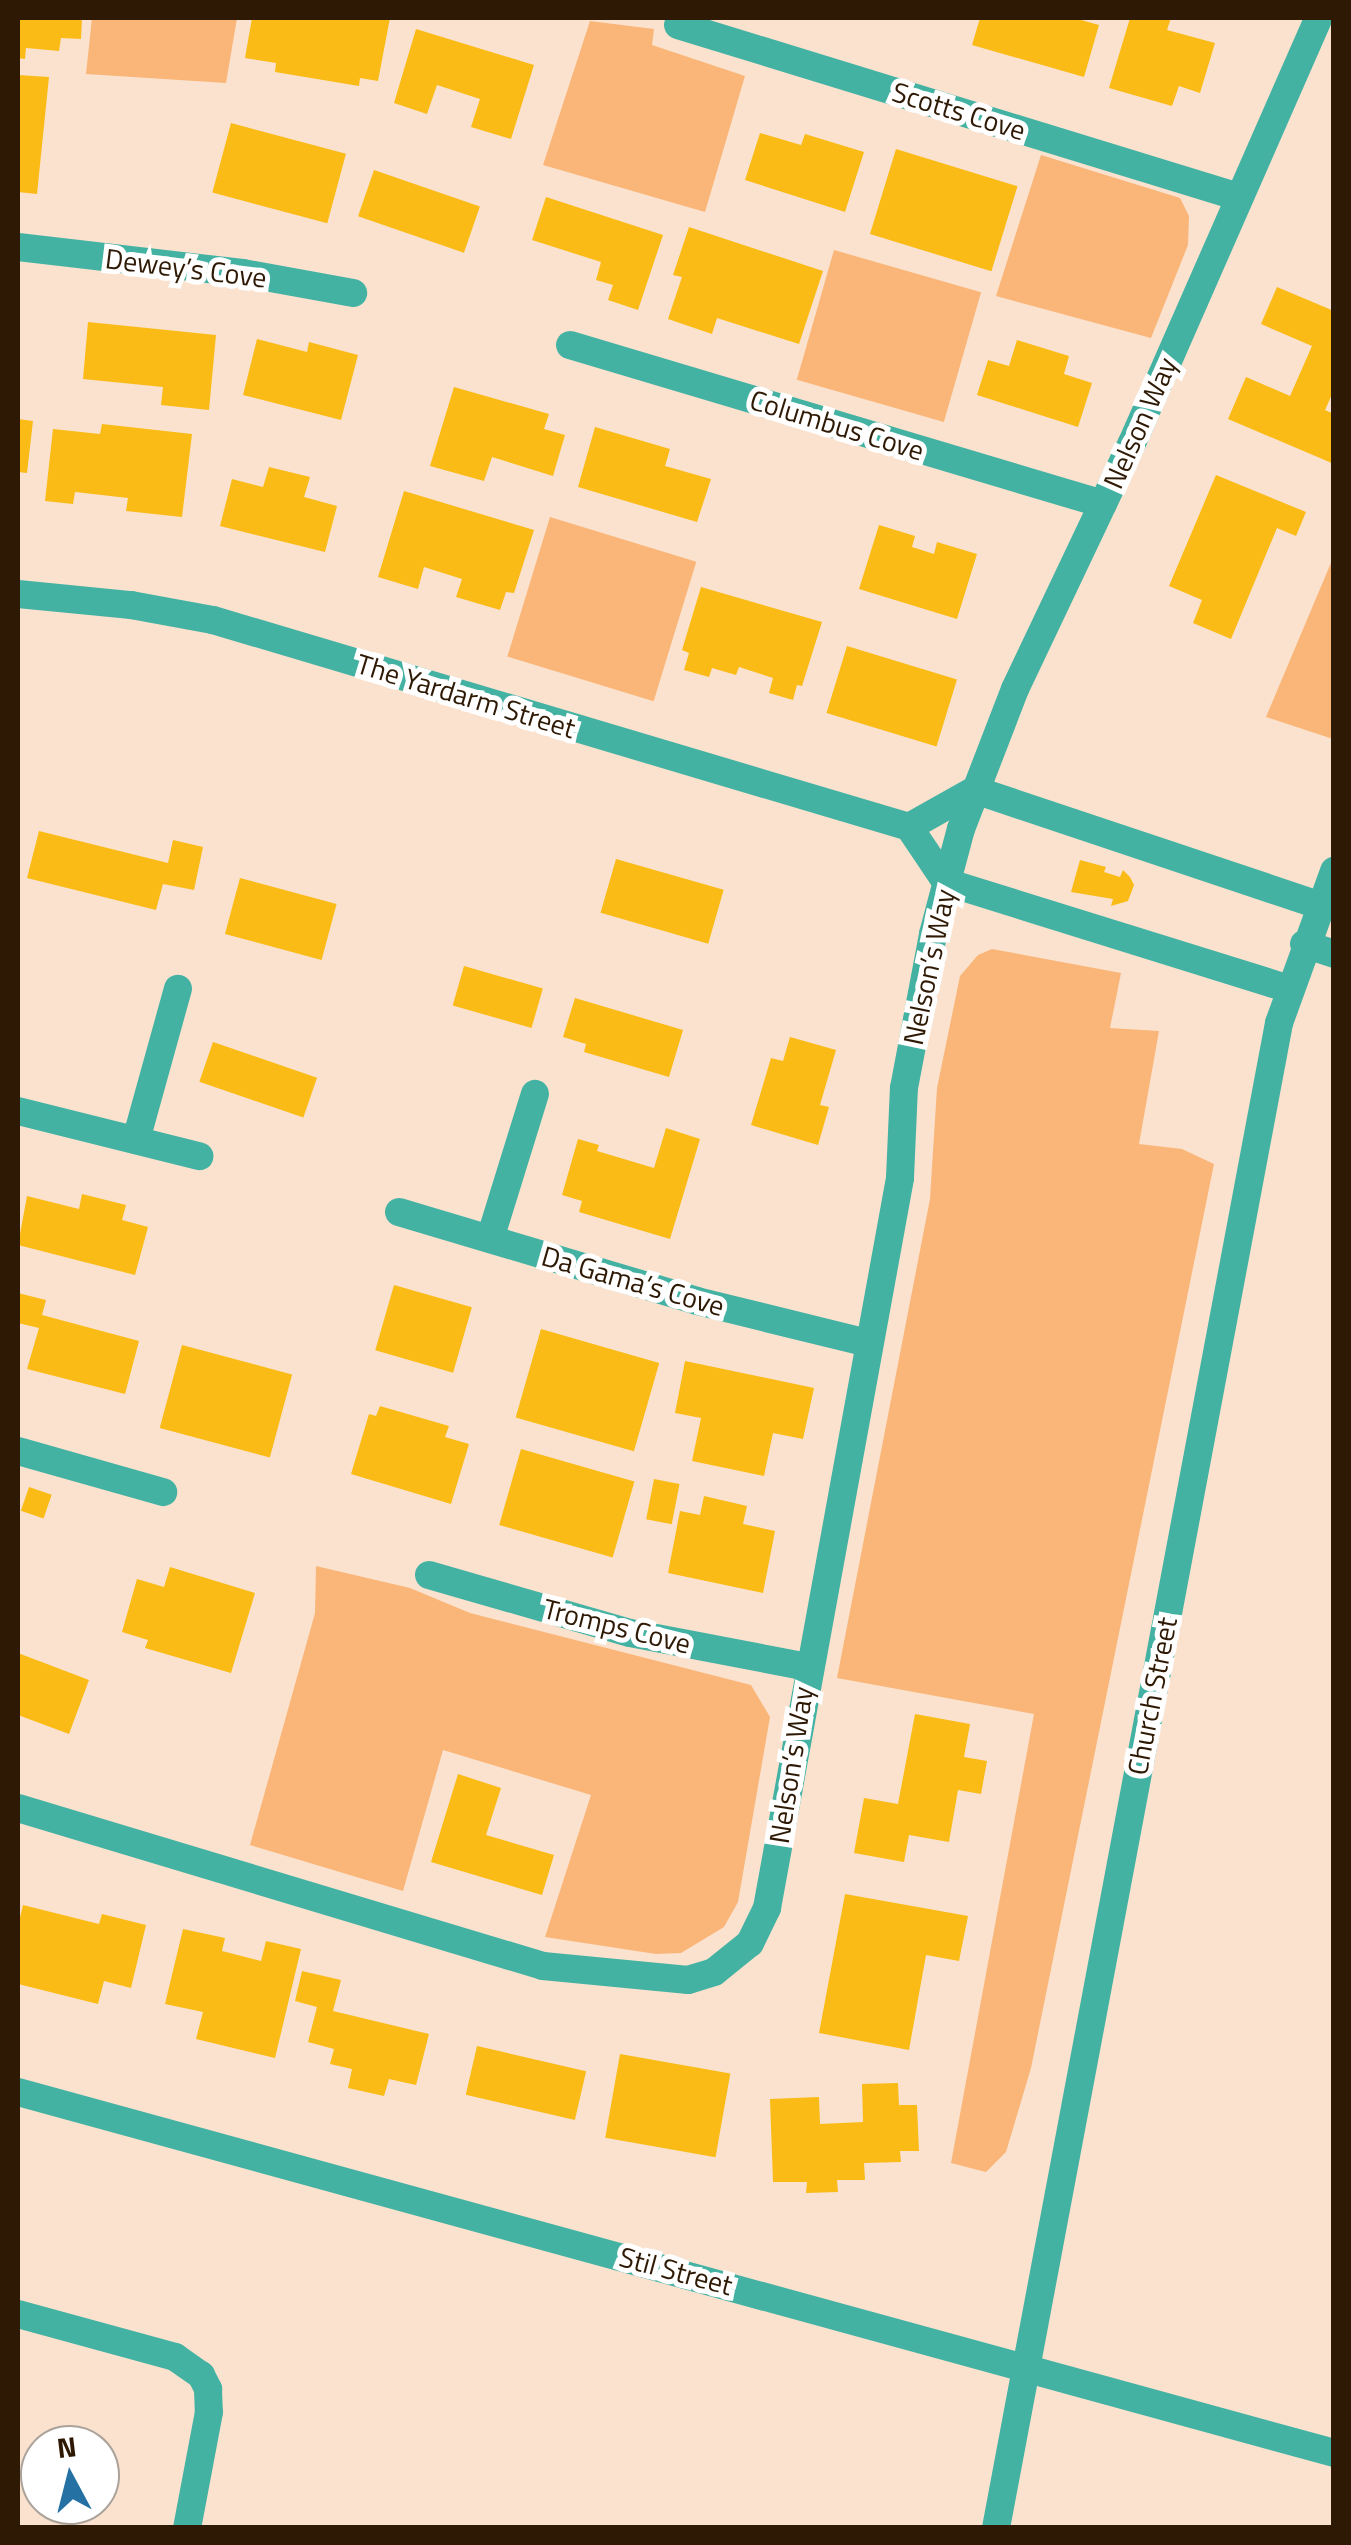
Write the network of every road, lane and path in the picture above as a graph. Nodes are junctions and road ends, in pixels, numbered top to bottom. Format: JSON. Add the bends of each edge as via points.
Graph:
{"nodes":[{"id":1,"x":1320,"y":18,"type":"edge"},
{"id":2,"x":678,"y":25,"type":"dead end"},
{"id":3,"x":1239,"y":196,"type":"junction"},
{"id":4,"x":18,"y":248,"type":"edge"},
{"id":5,"x":354,"y":293,"type":"dead end"},
{"id":6,"x":570,"y":345,"type":"dead end"},
{"id":7,"x":1103,"y":504,"type":"junction"},
{"id":8,"x":18,"y":594,"type":"edge"},
{"id":9,"x":975,"y":790,"type":"junction"},
{"id":10,"x":909,"y":826,"type":"junction"},
{"id":11,"x":961,"y":828,"type":"joint"},
{"id":12,"x":1334,"y":871,"type":"edge"},
{"id":13,"x":946,"y":882,"type":"junction"},
{"id":14,"x":1319,"y":905,"type":"junction"},
{"id":15,"x":1304,"y":944,"type":"junction"},
{"id":16,"x":1334,"y":954,"type":"edge"},
{"id":17,"x":178,"y":989,"type":"dead end"},
{"id":18,"x":1289,"y":989,"type":"junction"},
{"id":19,"x":535,"y":1094,"type":"dead end"},
{"id":20,"x":18,"y":1111,"type":"edge"},
{"id":21,"x":136,"y":1140,"type":"junction"},
{"id":22,"x":199,"y":1156,"type":"dead end"},
{"id":23,"x":399,"y":1212,"type":"dead end"},
{"id":24,"x":490,"y":1239,"type":"junction"},
{"id":25,"x":868,"y":1343,"type":"junction"},
{"id":26,"x":18,"y":1451,"type":"edge"},
{"id":27,"x":164,"y":1492,"type":"dead end"},
{"id":28,"x":429,"y":1575,"type":"dead end"},
{"id":29,"x":808,"y":1667,"type":"junction"},
{"id":30,"x":18,"y":1808,"type":"edge"},
{"id":31,"x":18,"y":2092,"type":"edge"},
{"id":32,"x":18,"y":2314,"type":"edge"},
{"id":33,"x":1025,"y":2366,"type":"junction"},
{"id":34,"x":1334,"y":2453,"type":"edge"},
{"id":35,"x":188,"y":2528,"type":"edge"},
{"id":36,"x":996,"y":2528,"type":"edge"}],
"edges":[{"from":1,"to":3,"type":"street","name":"Nelson Way"},
{"from":2,"to":3,"type":"street","name":"Scotts Cove"},
{"from":3,"to":7,"type":"street","name":"Nelson Way"},
{"from":4,"to":5,"type":"street","name":"Dewey’s Cove","via":[[243,273]]},
{"from":6,"to":7,"type":"street","name":"Columbus Cove"},
{"from":7,"to":9,"type":"street","name":"Nelson Way"},
{"from":8,"to":10,"type":"street","name":"The Yardarm Street","via":[[213,620]]},
{"from":9,"to":10,"type":"street"},
{"from":9,"to":11,"type":"street","name":"Nelson Way"},
{"from":9,"to":14,"type":"street"},
{"from":10,"to":13,"type":"street"},
{"from":11,"to":13,"type":"street","name":"Nelson’s Way"},
{"from":12,"to":14,"type":"street","name":"Church Street"},
{"from":13,"to":18,"type":"street"},
{"from":13,"to":25,"type":"street","name":"Nelson’s Way","via":[[904,1088],[900,1178]]},
{"from":14,"to":15,"type":"street","name":"Church Street"},
{"from":15,"to":16,"type":"street"},
{"from":15,"to":18,"type":"street","name":"Church Street"},
{"from":17,"to":21,"type":"street"},
{"from":18,"to":33,"type":"street","name":"Church Street"},
{"from":19,"to":24,"type":"street"},
{"from":20,"to":21,"type":"street"},
{"from":21,"to":22,"type":"street"},
{"from":23,"to":24,"type":"street","name":"Da Gama’s Cove"},
{"from":24,"to":25,"type":"street","name":"Da Gama’s Cove"},
{"from":25,"to":29,"type":"street","name":"Nelson’s Way"},
{"from":26,"to":27,"type":"street"},
{"from":28,"to":29,"type":"street","name":"Tromps Cove","via":[[630,1633]]},
{"from":29,"to":30,"type":"street","name":"Nelson’s Way","via":[[767,1908],[736,1958],[688,1980],[542,1966]]},
{"from":31,"to":33,"type":"street","name":"Stil Street"},
{"from":32,"to":35,"type":"street","via":[[175,2357],[200,2376],[208,2412]]},
{"from":33,"to":34,"type":"street","name":"Stil Street"},
{"from":33,"to":36,"type":"street","name":"Church Street"}]}
